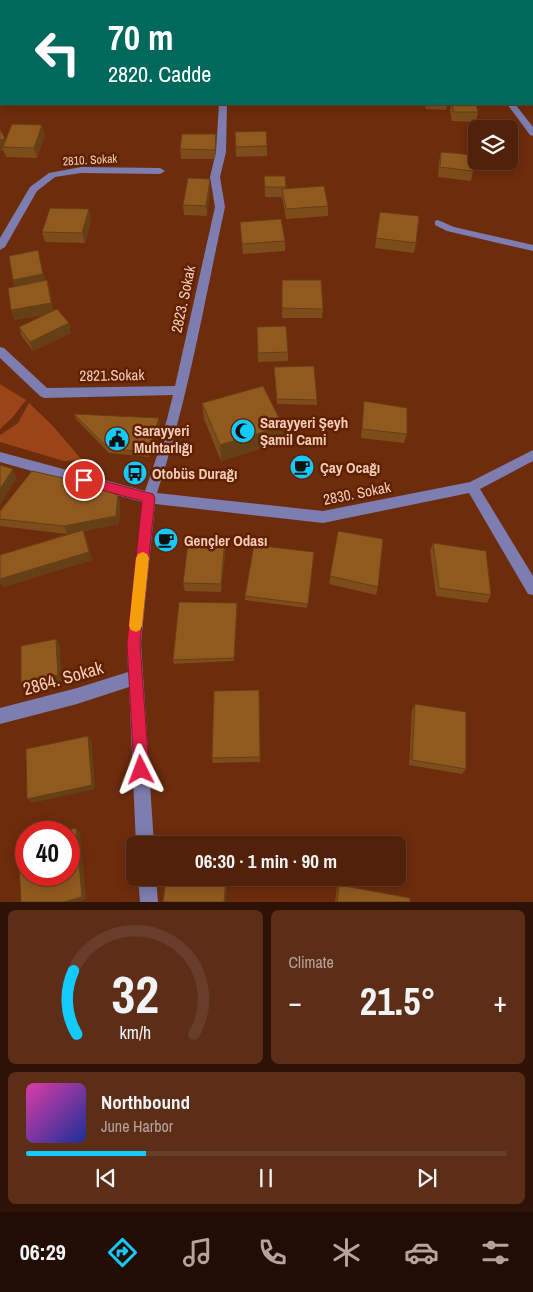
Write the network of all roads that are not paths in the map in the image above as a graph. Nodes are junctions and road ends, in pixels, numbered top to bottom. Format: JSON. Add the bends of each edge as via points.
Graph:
{"nodes":[{"id":1,"x":223,"y":105,"type":"edge"},
{"id":2,"x":513,"y":105,"type":"edge"},
{"id":3,"x":533,"y":133,"type":"edge"},
{"id":4,"x":160,"y":171,"type":"dead end"},
{"id":5,"x":438,"y":223,"type":"dead end"},
{"id":6,"x":0,"y":247,"type":"edge"},
{"id":7,"x":533,"y":248,"type":"edge"},
{"id":8,"x":0,"y":351,"type":"edge"},
{"id":9,"x":180,"y":390,"type":"junction"},
{"id":10,"x":533,"y":455,"type":"edge"},
{"id":11,"x":0,"y":457,"type":"edge"},
{"id":12,"x":472,"y":487,"type":"junction"},
{"id":13,"x":149,"y":498,"type":"junction"},
{"id":14,"x":533,"y":589,"type":"edge"},
{"id":15,"x":136,"y":677,"type":"junction"},
{"id":16,"x":0,"y":716,"type":"edge"},
{"id":17,"x":145,"y":836,"type":"edge"},
{"id":18,"x":148,"y":886,"type":"edge"},
{"id":19,"x":149,"y":902,"type":"edge"}],
"edges":[{"from":1,"to":9,"type":"street","name":"2823. Sokak","via":[[221,152],[215,177],[220,207]]},
{"from":2,"to":3,"type":"street"},
{"from":4,"to":6,"type":"street","name":"2810. Sokak","via":[[81,170],[52,175],[33,189]]},
{"from":5,"to":7,"type":"street"},
{"from":8,"to":9,"type":"street","name":"2821.Sokak","via":[[44,393]]},
{"from":9,"to":13,"type":"street","name":"2823. Sokak"},
{"from":10,"to":12,"type":"street","name":"2830. Sokak"},
{"from":11,"to":13,"type":"street","name":"2830. Sokak"},
{"from":12,"to":13,"type":"street","name":"2830. Sokak","via":[[323,517]]},
{"from":12,"to":14,"type":"street"},
{"from":13,"to":15,"type":"street","name":"2823. Sokak","via":[[134,643]]},
{"from":15,"to":16,"type":"street","name":"2864. Sokak"},
{"from":15,"to":17,"type":"street","name":"2823. Sokak"},
{"from":18,"to":19,"type":"street"}]}
